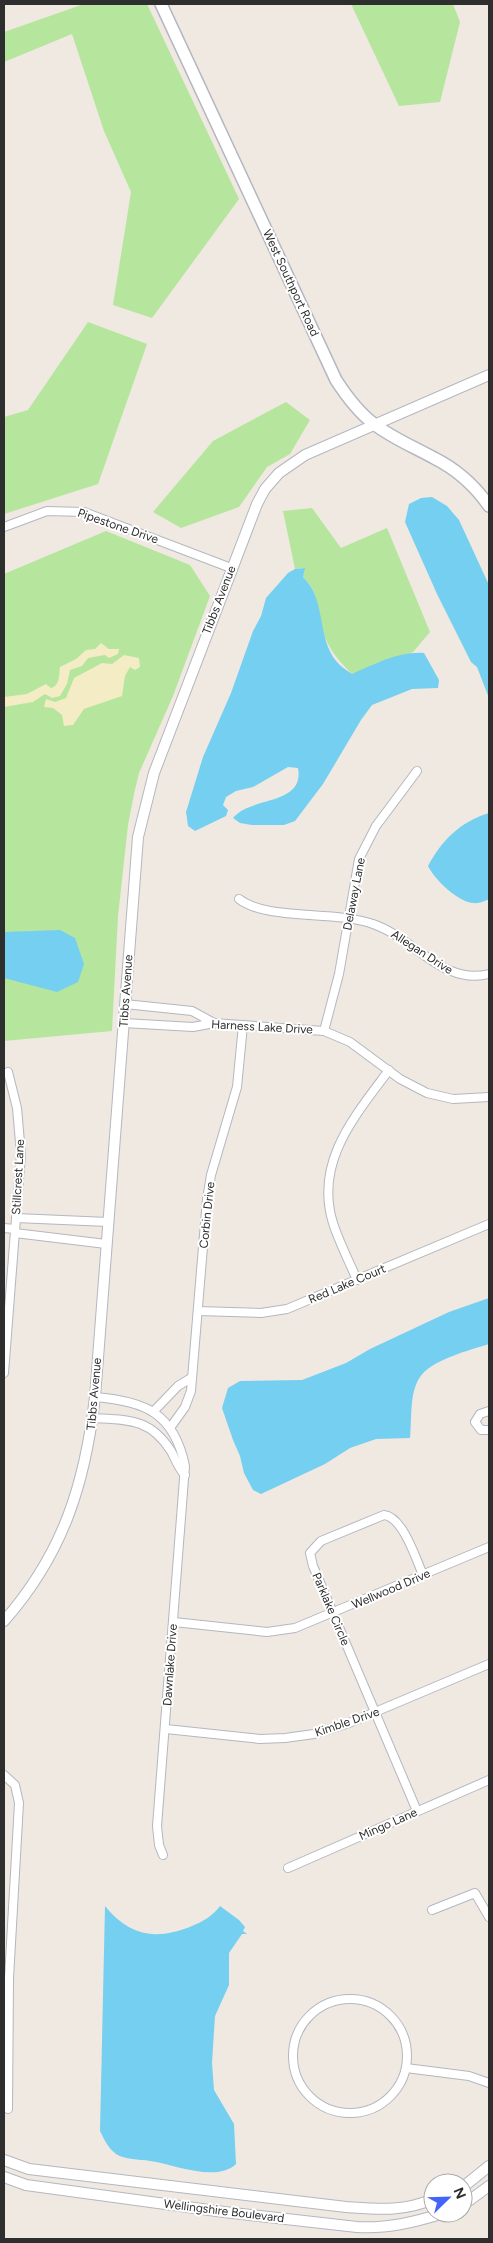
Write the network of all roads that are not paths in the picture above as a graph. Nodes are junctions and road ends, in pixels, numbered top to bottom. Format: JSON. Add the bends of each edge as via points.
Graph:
{"nodes":[{"id":1,"x":161,"y":4,"type":"edge"},
{"id":2,"x":489,"y":375,"type":"edge"},
{"id":3,"x":374,"y":424,"type":"junction"},
{"id":4,"x":489,"y":506,"type":"edge"},
{"id":5,"x":4,"y":526,"type":"edge"},
{"id":6,"x":231,"y":568,"type":"junction"},
{"id":7,"x":417,"y":771,"type":"dead end"},
{"id":8,"x":239,"y":899,"type":"dead end"},
{"id":9,"x":348,"y":917,"type":"junction"},
{"id":10,"x":489,"y":974,"type":"edge"},
{"id":11,"x":125,"y":1004,"type":"junction"},
{"id":12,"x":124,"y":1023,"type":"junction"},
{"id":13,"x":214,"y":1023,"type":"junction"},
{"id":14,"x":243,"y":1025,"type":"junction"},
{"id":15,"x":324,"y":1031,"type":"junction"},
{"id":16,"x":389,"y":1070,"type":"junction"},
{"id":17,"x":8,"y":1072,"type":"dead end"},
{"id":18,"x":489,"y":1097,"type":"edge"},
{"id":19,"x":16,"y":1218,"type":"junction"},
{"id":20,"x":108,"y":1222,"type":"junction"},
{"id":21,"x":489,"y":1224,"type":"edge"},
{"id":22,"x":4,"y":1228,"type":"edge"},
{"id":23,"x":15,"y":1231,"type":"junction"},
{"id":24,"x":106,"y":1244,"type":"junction"},
{"id":25,"x":357,"y":1280,"type":"junction"},
{"id":26,"x":198,"y":1310,"type":"junction"},
{"id":27,"x":4,"y":1373,"type":"edge"},
{"id":28,"x":191,"y":1378,"type":"junction"},
{"id":29,"x":95,"y":1397,"type":"junction"},
{"id":30,"x":489,"y":1411,"type":"edge"},
{"id":31,"x":153,"y":1412,"type":"junction"},
{"id":32,"x":92,"y":1418,"type":"junction"},
{"id":33,"x":167,"y":1425,"type":"junction"},
{"id":34,"x":489,"y":1430,"type":"edge"},
{"id":35,"x":155,"y":1432,"type":"junction"},
{"id":36,"x":185,"y":1475,"type":"junction"},
{"id":37,"x":489,"y":1547,"type":"edge"},
{"id":38,"x":423,"y":1575,"type":"junction"},
{"id":39,"x":333,"y":1614,"type":"junction"},
{"id":40,"x":4,"y":1621,"type":"edge"},
{"id":41,"x":174,"y":1622,"type":"junction"},
{"id":42,"x":489,"y":1664,"type":"edge"},
{"id":43,"x":375,"y":1712,"type":"junction"},
{"id":44,"x":166,"y":1729,"type":"junction"},
{"id":45,"x":4,"y":1775,"type":"edge"},
{"id":46,"x":489,"y":1780,"type":"edge"},
{"id":47,"x":417,"y":1811,"type":"junction"},
{"id":48,"x":163,"y":1854,"type":"dead end"},
{"id":49,"x":288,"y":1868,"type":"dead end"},
{"id":50,"x":432,"y":1910,"type":"dead end"},
{"id":51,"x":489,"y":1917,"type":"edge"},
{"id":52,"x":6,"y":1978,"type":"edge"},
{"id":53,"x":406,"y":2068,"type":"junction"},
{"id":54,"x":488,"y":2080,"type":"edge"},
{"id":55,"x":8,"y":2109,"type":"dead end"},
{"id":56,"x":4,"y":2160,"type":"edge"},
{"id":57,"x":489,"y":2166,"type":"edge"},
{"id":58,"x":4,"y":2177,"type":"edge"},
{"id":59,"x":473,"y":2179,"type":"edge"},
{"id":60,"x":489,"y":2186,"type":"edge"},
{"id":61,"x":473,"y":2198,"type":"edge"},
{"id":62,"x":423,"y":2203,"type":"edge"},
{"id":63,"x":423,"y":2219,"type":"edge"}],
"edges":[{"from":1,"to":3,"type":"main road","name":"West Southport Road","via":[[336,380],[347,397]]},
{"from":2,"to":3,"type":"street","name":"Tibbs Avenue"},
{"from":3,"to":4,"type":"main road","name":"West Southport Road","via":[[447,465],[468,482]]},
{"from":3,"to":6,"type":"street","name":"Tibbs Avenue","via":[[302,457],[278,473],[262,495]]},
{"from":5,"to":6,"type":"street","name":"Pipestone Drive","via":[[47,511],[84,512]]},
{"from":6,"to":11,"type":"street","name":"Tibbs Avenue","via":[[145,805],[136,859]]},
{"from":7,"to":9,"type":"street","name":"Delaway Lane","via":[[364,846],[356,869]]},
{"from":8,"to":9,"type":"street","name":"Allegan Drive","via":[[262,910]]},
{"from":9,"to":10,"type":"street","name":"Allegan Drive","via":[[390,931],[451,972],[472,976]]},
{"from":9,"to":15,"type":"street","name":"Delaway Lane","via":[[339,974]]},
{"from":11,"to":12,"type":"street","name":"Tibbs Avenue"},
{"from":11,"to":13,"type":"street","via":[[192,1011]]},
{"from":12,"to":13,"type":"street","name":"Harness Lake Drive","via":[[193,1027]]},
{"from":12,"to":20,"type":"street","name":"Tibbs Avenue"},
{"from":13,"to":14,"type":"street","name":"Harness Lake Drive"},
{"from":14,"to":15,"type":"street","name":"Harness Lake Drive"},
{"from":14,"to":26,"type":"street","name":"Corbin Drive","via":[[237,1087],[206,1199]]},
{"from":15,"to":16,"type":"street","name":"Harness Lake Drive","via":[[353,1044]]},
{"from":16,"to":18,"type":"street","name":"Harness Lake Drive","via":[[412,1087],[437,1096]]},
{"from":16,"to":25,"type":"street","via":[[346,1128],[330,1176],[328,1198],[332,1218]]},
{"from":17,"to":19,"type":"street","name":"Stillcrest Lane","via":[[21,1139]]},
{"from":19,"to":20,"type":"street"},
{"from":19,"to":23,"type":"street","name":"Stillcrest Lane"},
{"from":20,"to":24,"type":"street","name":"Tibbs Avenue"},
{"from":21,"to":25,"type":"street","name":"Red Lake Court"},
{"from":22,"to":23,"type":"street"},
{"from":23,"to":24,"type":"street"},
{"from":23,"to":27,"type":"street","name":"Stillcrest Lane"},
{"from":24,"to":29,"type":"street","name":"Tibbs Avenue"},
{"from":25,"to":26,"type":"street","name":"Red Lake Court","via":[[276,1312]]},
{"from":26,"to":28,"type":"street","name":"Corbin Drive"},
{"from":28,"to":31,"type":"street"},
{"from":28,"to":33,"type":"street","name":"Corbin Drive","via":[[186,1404]]},
{"from":29,"to":31,"type":"street","name":"Dawnlake Drive","via":[[126,1400]]},
{"from":29,"to":32,"type":"street","name":"Tibbs Avenue"},
{"from":30,"to":34,"type":"street","via":[[480,1414],[476,1422],[481,1430]]},
{"from":31,"to":33,"type":"street","name":"Dawnlake Drive"},
{"from":32,"to":35,"type":"street","via":[[135,1420]]},
{"from":32,"to":40,"type":"street","name":"Tibbs Avenue","via":[[89,1442],[67,1523],[39,1575]]},
{"from":33,"to":35,"type":"street"},
{"from":33,"to":36,"type":"street","name":"Dawnlake Drive","via":[[182,1451]]},
{"from":35,"to":36,"type":"street"},
{"from":36,"to":41,"type":"street","name":"Dawnlake Drive"},
{"from":37,"to":38,"type":"street","name":"Wellwood Drive"},
{"from":38,"to":39,"type":"street","name":"Wellwood Drive"},
{"from":38,"to":39,"type":"street","name":"Parklake Circle","via":[[399,1523],[391,1516],[321,1541],[310,1553]]},
{"from":39,"to":41,"type":"street","name":"Wellwood Drive","via":[[306,1625],[275,1632]]},
{"from":39,"to":43,"type":"street","name":"Parklake Circle"},
{"from":41,"to":44,"type":"street","name":"Dawnlake Drive"},
{"from":42,"to":43,"type":"street","name":"Kimble Drive"},
{"from":43,"to":44,"type":"street","name":"Kimble Drive","via":[[332,1729],[285,1738],[251,1738]]},
{"from":43,"to":47,"type":"street","name":"Parklake Circle"},
{"from":44,"to":48,"type":"street","name":"Dawnlake Drive","via":[[156,1826]]},
{"from":45,"to":52,"type":"street","via":[[15,1785],[19,1802]]},
{"from":46,"to":47,"type":"street","name":"Mingo Lane"},
{"from":47,"to":49,"type":"street","name":"Mingo Lane"},
{"from":50,"to":51,"type":"street","via":[[475,1893]]},
{"from":52,"to":55,"type":"street"},
{"from":53,"to":53,"type":"street","via":[[407,2053],[398,2025],[382,2009],[362,2000],[347,1998],[317,2008],[306,2018],[293,2045],[292,2060],[303,2088],[318,2103],[342,2112],[354,2113],[379,2105],[396,2089]]},
{"from":53,"to":54,"type":"street"},
{"from":56,"to":62,"type":"street","name":"Wellingshire Boulevard","via":[[29,2169],[346,2207],[391,2210]]},
{"from":57,"to":59,"type":"street"},
{"from":58,"to":63,"type":"street","name":"Wellingshire Boulevard","via":[[26,2185],[357,2227],[378,2228]]},
{"from":60,"to":61,"type":"street"}]}
